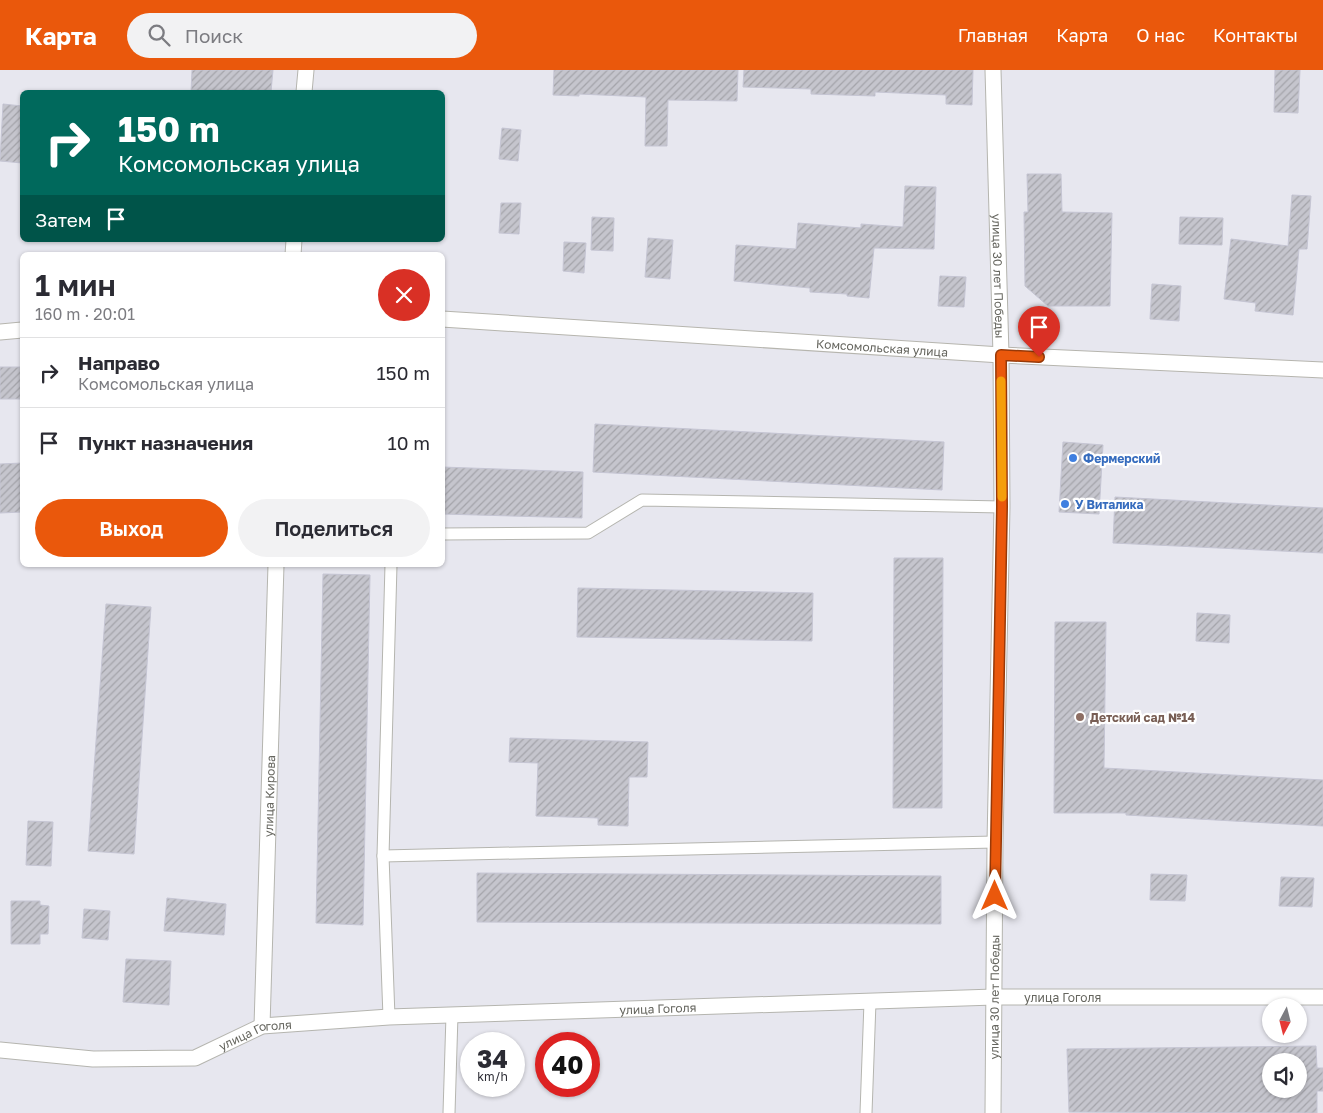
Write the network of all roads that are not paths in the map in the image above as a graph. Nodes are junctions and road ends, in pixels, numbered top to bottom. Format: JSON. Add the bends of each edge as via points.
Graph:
{"nodes":[{"id":1,"x":306,"y":70,"type":"edge"},
{"id":2,"x":993,"y":70,"type":"edge"},
{"id":3,"x":304,"y":90,"type":"edge"},
{"id":4,"x":445,"y":319,"type":"edge"},
{"id":5,"x":20,"y":330,"type":"edge"},
{"id":6,"x":0,"y":332,"type":"edge"},
{"id":7,"x":1001,"y":355,"type":"junction"},
{"id":8,"x":1323,"y":370,"type":"edge"},
{"id":9,"x":1002,"y":507,"type":"junction"},
{"id":10,"x":445,"y":534,"type":"edge"},
{"id":11,"x":276,"y":567,"type":"edge"},
{"id":12,"x":391,"y":567,"type":"edge"},
{"id":13,"x":995,"y":842,"type":"junction"},
{"id":14,"x":383,"y":856,"type":"junction"},
{"id":15,"x":994,"y":997,"type":"junction"},
{"id":16,"x":1323,"y":997,"type":"edge"},
{"id":17,"x":870,"y":1002,"type":"junction"},
{"id":18,"x":452,"y":1015,"type":"junction"},
{"id":19,"x":389,"y":1017,"type":"junction"},
{"id":20,"x":262,"y":1026,"type":"junction"},
{"id":21,"x":0,"y":1050,"type":"edge"},
{"id":22,"x":448,"y":1113,"type":"edge"},
{"id":23,"x":866,"y":1113,"type":"edge"},
{"id":24,"x":993,"y":1113,"type":"edge"}],
"edges":[{"from":1,"to":3,"type":"street"},
{"from":2,"to":7,"type":"street","name":"улица 30 лет Победы"},
{"from":4,"to":7,"type":"street","name":"Комсомольская улица"},
{"from":5,"to":6,"type":"street"},
{"from":7,"to":8,"type":"street","name":"Комсомольская улица"},
{"from":7,"to":9,"type":"street","name":"улица 30 лет Победы"},
{"from":9,"to":10,"type":"lane","via":[[642,500],[588,533]]},
{"from":9,"to":13,"type":"street","name":"улица 30 лет Победы"},
{"from":11,"to":20,"type":"street","name":"улица Кирова"},
{"from":12,"to":14,"type":"lane"},
{"from":13,"to":14,"type":"lane"},
{"from":13,"to":15,"type":"street","name":"улица 30 лет Победы"},
{"from":14,"to":19,"type":"lane"},
{"from":15,"to":16,"type":"street","name":"улица Гоголя"},
{"from":15,"to":17,"type":"street","name":"улица Гоголя"},
{"from":15,"to":24,"type":"street","name":"улица 30 лет Победы"},
{"from":17,"to":18,"type":"street","name":"улица Гоголя"},
{"from":17,"to":23,"type":"lane"},
{"from":18,"to":19,"type":"street","name":"улица Гоголя"},
{"from":18,"to":22,"type":"lane"},
{"from":19,"to":20,"type":"street","name":"улица Гоголя"},
{"from":20,"to":21,"type":"street","name":"улица Гоголя","via":[[195,1058],[93,1059]]}]}
